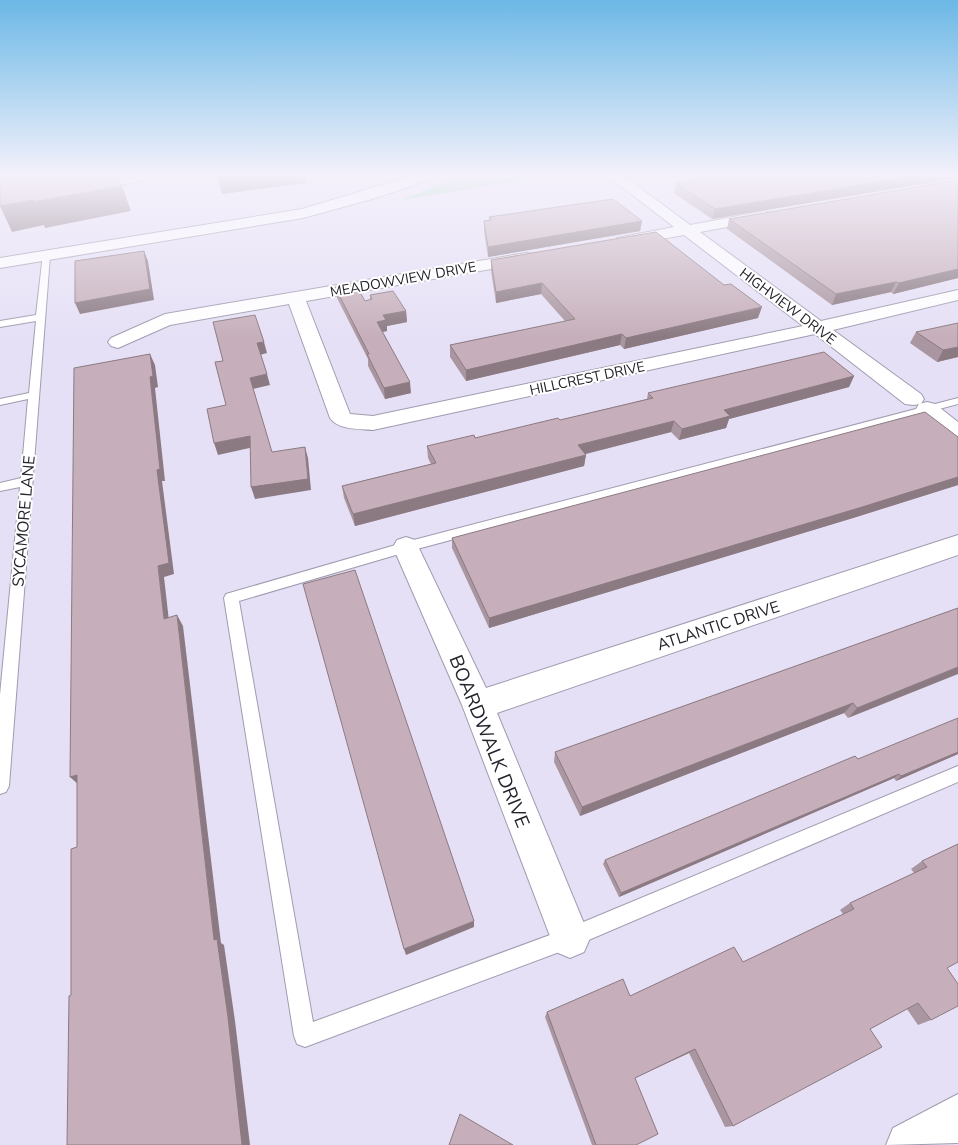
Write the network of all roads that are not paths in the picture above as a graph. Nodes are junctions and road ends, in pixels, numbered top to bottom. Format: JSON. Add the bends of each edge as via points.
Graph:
{"nodes":[{"id":1,"x":204,"y":229,"type":"edge"},
{"id":2,"x":689,"y":229,"type":"edge"},
{"id":3,"x":686,"y":230,"type":"junction"},
{"id":4,"x":610,"y":243,"type":"edge"},
{"id":5,"x":543,"y":255,"type":"edge"},
{"id":6,"x":46,"y":256,"type":"junction"},
{"id":7,"x":0,"y":263,"type":"edge"},
{"id":8,"x":958,"y":295,"type":"edge"},
{"id":9,"x":296,"y":298,"type":"junction"},
{"id":10,"x":40,"y":317,"type":"junction"},
{"id":11,"x":0,"y":324,"type":"edge"},
{"id":12,"x":818,"y":328,"type":"junction"},
{"id":13,"x":118,"y":342,"type":"dead end"},
{"id":14,"x":34,"y":395,"type":"junction"},
{"id":15,"x":958,"y":401,"type":"edge"},
{"id":16,"x":0,"y":402,"type":"edge"},
{"id":17,"x":920,"y":404,"type":"junction"},
{"id":18,"x":958,"y":433,"type":"edge"},
{"id":19,"x":26,"y":481,"type":"junction"},
{"id":20,"x":0,"y":487,"type":"edge"},
{"id":21,"x":958,"y":545,"type":"edge"},
{"id":22,"x":406,"y":546,"type":"junction"},
{"id":23,"x":5,"y":666,"type":"edge"},
{"id":24,"x":478,"y":705,"type":"junction"},
{"id":25,"x":958,"y":774,"type":"edge"},
{"id":26,"x":0,"y":786,"type":"edge"},
{"id":27,"x":570,"y":938,"type":"junction"},
{"id":28,"x":958,"y":1117,"type":"edge"},
{"id":29,"x":910,"y":1145,"type":"edge"}],
"edges":[{"from":1,"to":6,"type":"street"},
{"from":2,"to":3,"type":"street"},
{"from":3,"to":4,"type":"street"},
{"from":3,"to":12,"type":"street","name":"HIGHVIEW DRIVE"},
{"from":5,"to":9,"type":"street","name":"MEADOWVIEW DRIVE"},
{"from":6,"to":7,"type":"street"},
{"from":6,"to":10,"type":"lane","name":"SYCAMORE LANE"},
{"from":8,"to":12,"type":"street","name":"HILLCREST DRIVE"},
{"from":9,"to":12,"type":"street","name":"HILLCREST DRIVE","via":[[341,418],[373,424]]},
{"from":9,"to":13,"type":"street","name":"MEADOWVIEW DRIVE","via":[[165,320]]},
{"from":10,"to":11,"type":"lane"},
{"from":10,"to":14,"type":"lane","name":"SYCAMORE LANE"},
{"from":12,"to":17,"type":"street","name":"HIGHVIEW DRIVE"},
{"from":14,"to":16,"type":"lane"},
{"from":14,"to":19,"type":"lane","name":"SYCAMORE LANE"},
{"from":15,"to":17,"type":"lane"},
{"from":17,"to":18,"type":"street","name":"HIGHVIEW DRIVE"},
{"from":17,"to":22,"type":"lane"},
{"from":19,"to":20,"type":"lane"},
{"from":19,"to":23,"type":"lane","name":"SYCAMORE LANE"},
{"from":21,"to":24,"type":"street","name":"ATLANTIC DRIVE"},
{"from":22,"to":24,"type":"street","name":"BOARDWALK DRIVE"},
{"from":22,"to":27,"type":"lane","via":[[231,598],[305,1036]]},
{"from":23,"to":26,"type":"lane","name":"SYCAMORE LANE"},
{"from":24,"to":27,"type":"street","name":"BOARDWALK DRIVE"},
{"from":25,"to":27,"type":"lane"},
{"from":28,"to":29,"type":"street"}]}
